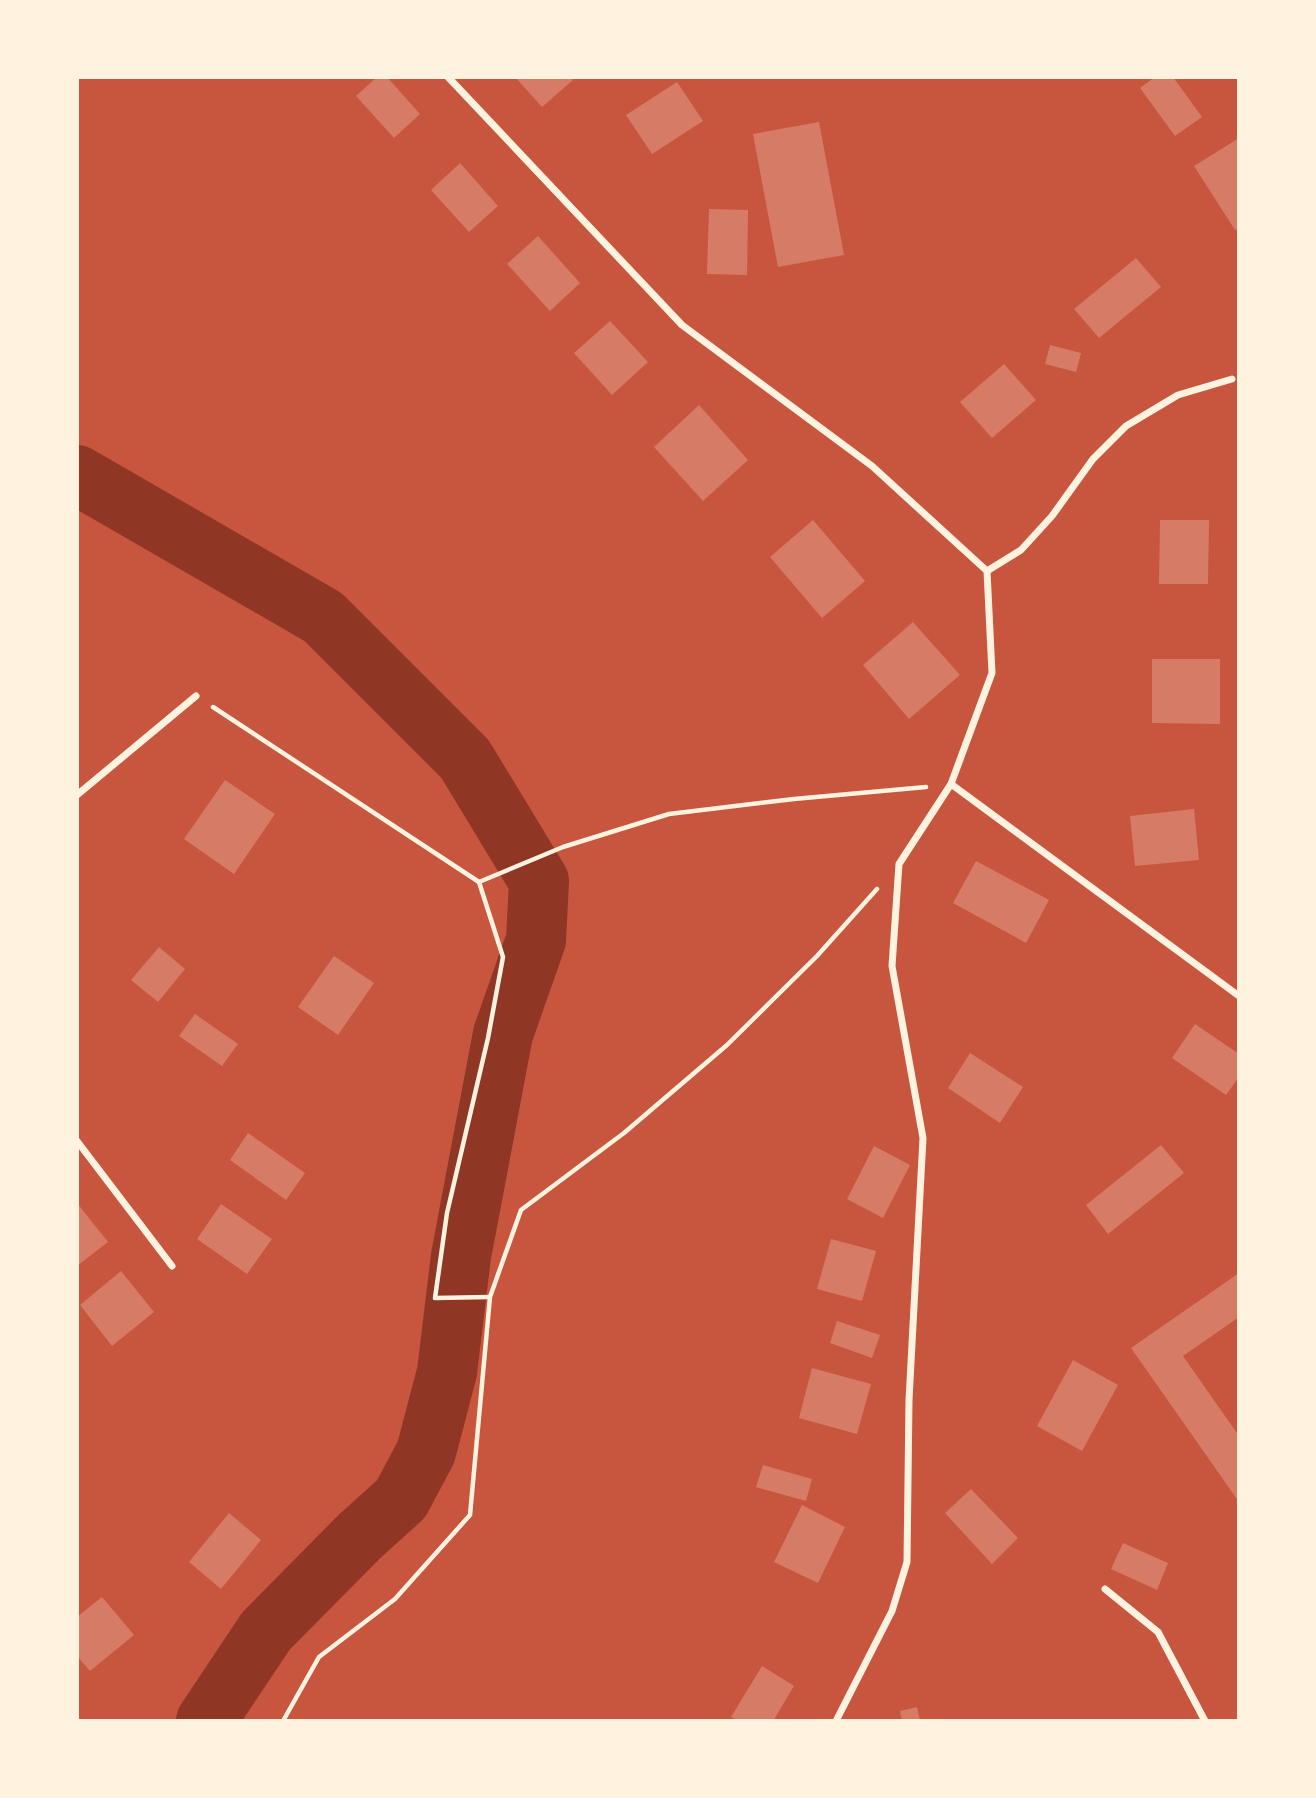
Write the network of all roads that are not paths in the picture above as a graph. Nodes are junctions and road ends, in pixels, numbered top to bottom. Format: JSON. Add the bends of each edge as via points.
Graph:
{"nodes":[{"id":1,"x":448,"y":77,"type":"edge"},
{"id":2,"x":1232,"y":379,"type":"dead end"},
{"id":3,"x":987,"y":571,"type":"junction"},
{"id":4,"x":196,"y":696,"type":"road end"},
{"id":5,"x":951,"y":784,"type":"junction"},
{"id":6,"x":77,"y":795,"type":"edge"},
{"id":7,"x":1239,"y":996,"type":"edge"},
{"id":8,"x":77,"y":1141,"type":"edge"},
{"id":9,"x":172,"y":1266,"type":"dead end"},
{"id":10,"x":1105,"y":1589,"type":"dead end"},
{"id":11,"x":836,"y":1721,"type":"edge"},
{"id":12,"x":1205,"y":1721,"type":"edge"}],
"edges":[{"from":1,"to":3,"type":"street","via":[[682,324],[872,466]]},
{"from":2,"to":3,"type":"street","via":[[1178,395],[1126,426],[1093,459],[1021,550]]},
{"from":3,"to":5,"type":"street","via":[[992,673]]},
{"from":4,"to":6,"type":"street"},
{"from":5,"to":7,"type":"street"},
{"from":5,"to":11,"type":"street","via":[[900,864],[892,966],[923,1138],[909,1401],[907,1562],[892,1611]]},
{"from":8,"to":9,"type":"street"},
{"from":10,"to":12,"type":"street","via":[[1158,1632]]}]}
